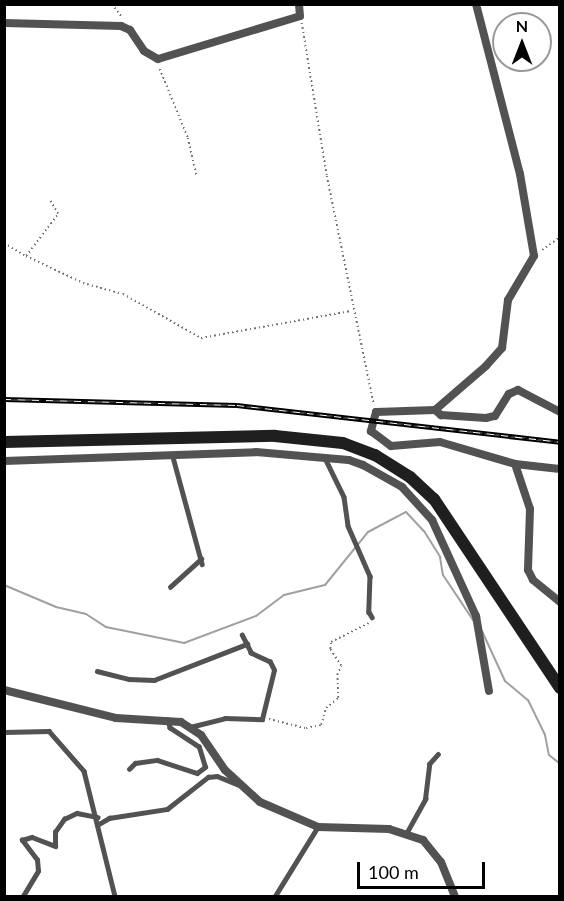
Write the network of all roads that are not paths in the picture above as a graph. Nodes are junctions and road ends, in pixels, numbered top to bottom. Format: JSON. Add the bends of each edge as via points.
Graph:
{"nodes":[{"id":1,"x":299,"y":4,"type":"edge"},
{"id":2,"x":476,"y":4,"type":"edge"},
{"id":3,"x":4,"y":23,"type":"edge"},
{"id":4,"x":435,"y":410,"type":"junction"},
{"id":5,"x":560,"y":412,"type":"edge"},
{"id":6,"x":4,"y":442,"type":"edge"},
{"id":7,"x":173,"y":458,"type":"junction"},
{"id":8,"x":325,"y":458,"type":"junction"},
{"id":9,"x":4,"y":461,"type":"edge"},
{"id":10,"x":515,"y":464,"type":"junction"},
{"id":11,"x":560,"y":469,"type":"edge"},
{"id":12,"x":170,"y":587,"type":"dead end"},
{"id":13,"x":560,"y":602,"type":"edge"},
{"id":14,"x":372,"y":617,"type":"road end"},
{"id":15,"x":242,"y":635,"type":"dead end"},
{"id":16,"x":247,"y":644,"type":"junction"},
{"id":17,"x":97,"y":671,"type":"dead end"},
{"id":18,"x":560,"y":688,"type":"edge"},
{"id":19,"x":4,"y":690,"type":"edge"},
{"id":20,"x":489,"y":691,"type":"dead end"},
{"id":21,"x":167,"y":720,"type":"junction"},
{"id":22,"x":190,"y":727,"type":"junction"},
{"id":23,"x":4,"y":732,"type":"edge"},
{"id":24,"x":438,"y":754,"type":"dead end"},
{"id":25,"x":129,"y":769,"type":"dead end"},
{"id":26,"x":241,"y":785,"type":"junction"},
{"id":27,"x":99,"y":820,"type":"junction"},
{"id":28,"x":318,"y":827,"type":"junction"},
{"id":29,"x":407,"y":832,"type":"junction"},
{"id":30,"x":23,"y":897,"type":"edge"},
{"id":31,"x":115,"y":897,"type":"edge"},
{"id":32,"x":275,"y":897,"type":"edge"},
{"id":33,"x":455,"y":897,"type":"edge"}],
"edges":[{"from":1,"to":3,"type":"street","via":[[300,16],[158,59],[144,51],[130,30],[121,26]]},
{"from":2,"to":4,"type":"street","via":[[520,174],[534,256],[508,300],[502,348]]},
{"from":4,"to":5,"type":"street","via":[[441,415],[495,416],[509,394],[518,390]]},
{"from":4,"to":10,"type":"street","via":[[376,412],[371,426],[373,436],[391,446],[440,442]]},
{"from":6,"to":18,"type":"main road","via":[[275,436],[343,443],[375,455],[410,477],[434,499]]},
{"from":7,"to":8,"type":"street","via":[[256,453]]},
{"from":7,"to":9,"type":"street"},
{"from":7,"to":12,"type":"lane","via":[[201,561]]},
{"from":8,"to":14,"type":"lane","via":[[344,497],[346,520],[370,576]]},
{"from":8,"to":20,"type":"street","via":[[363,465],[402,487],[420,504],[441,538],[478,625]]},
{"from":10,"to":11,"type":"street"},
{"from":10,"to":13,"type":"street","via":[[530,509],[528,570],[533,580]]},
{"from":15,"to":16,"type":"lane"},
{"from":16,"to":17,"type":"lane","via":[[154,680],[129,680]]},
{"from":16,"to":22,"type":"lane","via":[[251,653],[270,662],[274,670],[262,719],[225,718]]},
{"from":19,"to":21,"type":"street","via":[[116,718]]},
{"from":21,"to":22,"type":"street"},
{"from":21,"to":25,"type":"lane","via":[[170,728],[199,747],[205,767],[197,772],[157,760],[135,763]]},
{"from":22,"to":26,"type":"street"},
{"from":23,"to":27,"type":"lane","via":[[49,731],[84,771]]},
{"from":24,"to":29,"type":"lane","via":[[429,764],[424,799]]},
{"from":26,"to":27,"type":"lane","via":[[217,776],[208,777],[167,809]]},
{"from":26,"to":28,"type":"street","via":[[260,802]]},
{"from":27,"to":30,"type":"lane","via":[[76,813],[64,819],[55,832],[56,846],[32,837],[22,840],[37,860],[38,871]]},
{"from":27,"to":31,"type":"lane"},
{"from":28,"to":29,"type":"street","via":[[348,825]]},
{"from":28,"to":32,"type":"lane"},
{"from":29,"to":33,"type":"street","via":[[434,849]]}]}
